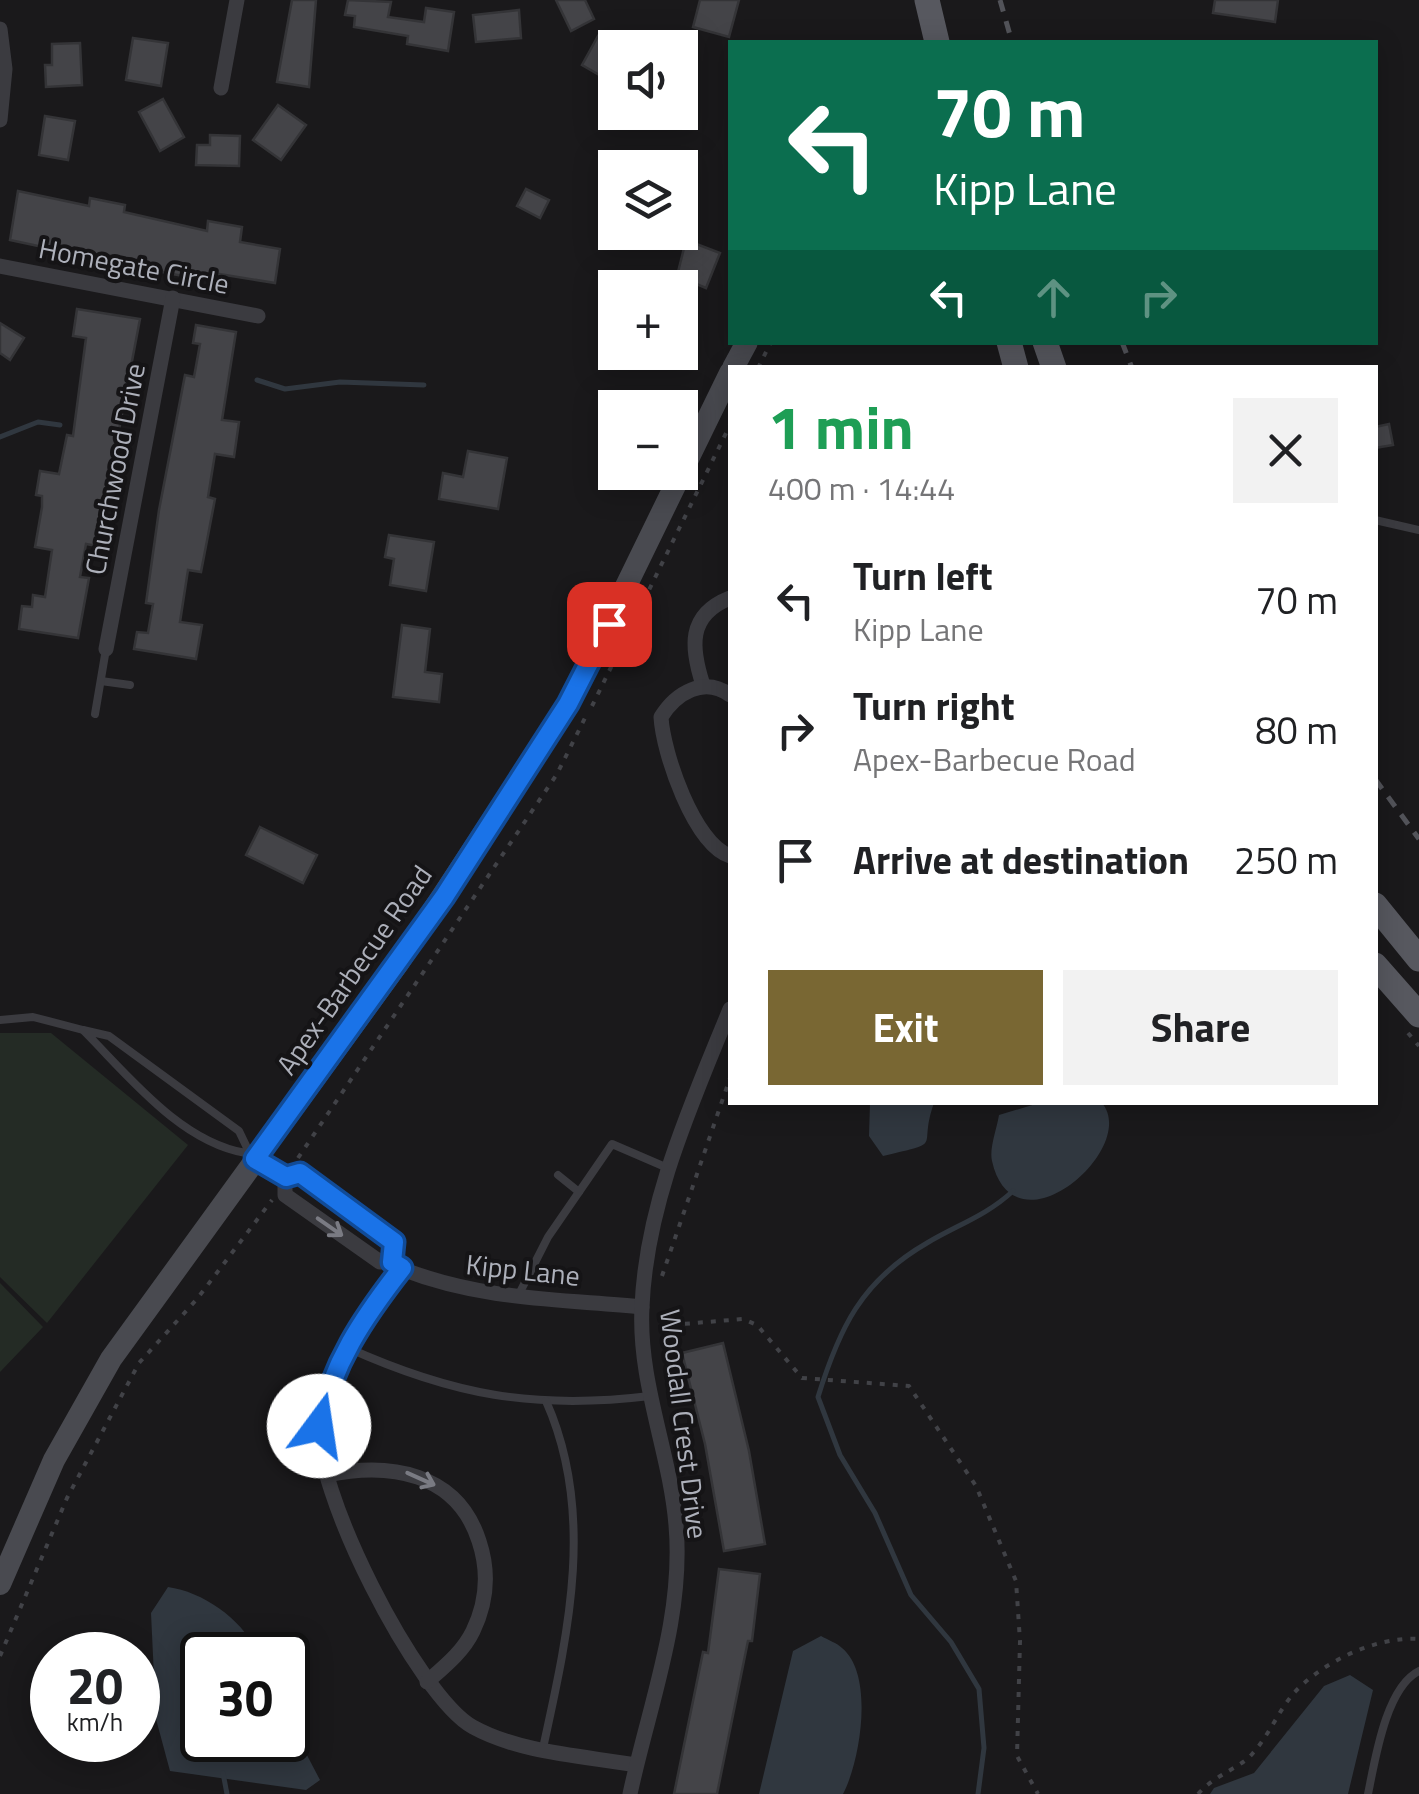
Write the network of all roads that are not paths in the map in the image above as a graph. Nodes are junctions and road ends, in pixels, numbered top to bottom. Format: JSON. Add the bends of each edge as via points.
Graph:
{"nodes":[{"id":1,"x":237,"y":0,"type":"edge"},
{"id":2,"x":928,"y":0,"type":"edge"},
{"id":3,"x":0,"y":29,"type":"edge"},
{"id":4,"x":937,"y":40,"type":"edge"},
{"id":5,"x":221,"y":88,"type":"dead end"},
{"id":6,"x":0,"y":120,"type":"edge"},
{"id":7,"x":0,"y":266,"type":"edge"},
{"id":8,"x":173,"y":298,"type":"junction"},
{"id":9,"x":258,"y":316,"type":"dead end"},
{"id":10,"x":728,"y":378,"type":"edge"},
{"id":11,"x":1378,"y":521,"type":"edge"},
{"id":12,"x":1419,"y":530,"type":"edge"},
{"id":13,"x":728,"y":599,"type":"edge"},
{"id":14,"x":106,"y":649,"type":"joint"},
{"id":15,"x":100,"y":680,"type":"junction"},
{"id":16,"x":704,"y":685,"type":"junction"},
{"id":17,"x":130,"y":686,"type":"dead end"},
{"id":18,"x":728,"y":694,"type":"edge"},
{"id":19,"x":95,"y":714,"type":"dead end"},
{"id":20,"x":728,"y":855,"type":"edge"},
{"id":21,"x":1378,"y":910,"type":"edge"},
{"id":22,"x":1419,"y":959,"type":"edge"},
{"id":23,"x":1378,"y":968,"type":"edge"},
{"id":24,"x":728,"y":1014,"type":"edge"},
{"id":25,"x":1419,"y":1015,"type":"edge"},
{"id":26,"x":0,"y":1020,"type":"edge"},
{"id":27,"x":83,"y":1030,"type":"junction"},
{"id":28,"x":251,"y":1156,"type":"junction"},
{"id":29,"x":670,"y":1169,"type":"junction"},
{"id":30,"x":558,"y":1174,"type":"dead end"},
{"id":31,"x":286,"y":1177,"type":"junction"},
{"id":32,"x":579,"y":1192,"type":"junction"},
{"id":33,"x":397,"y":1265,"type":"junction"},
{"id":34,"x":517,"y":1298,"type":"junction"},
{"id":35,"x":642,"y":1307,"type":"junction"},
{"id":36,"x":346,"y":1348,"type":"junction"},
{"id":37,"x":650,"y":1396,"type":"junction"},
{"id":38,"x":546,"y":1401,"type":"junction"},
{"id":39,"x":327,"y":1475,"type":"junction"},
{"id":40,"x":0,"y":1584,"type":"edge"},
{"id":41,"x":1419,"y":1671,"type":"edge"},
{"id":42,"x":426,"y":1682,"type":"junction"},
{"id":43,"x":543,"y":1748,"type":"junction"},
{"id":44,"x":636,"y":1766,"type":"junction"},
{"id":45,"x":630,"y":1794,"type":"edge"},
{"id":46,"x":1368,"y":1794,"type":"edge"}],
"edges":[{"from":1,"to":5,"type":"street"},
{"from":2,"to":4,"type":"main road"},
{"from":3,"to":6,"type":"street"},
{"from":7,"to":8,"type":"street","name":"Homegate Circle"},
{"from":8,"to":9,"type":"street","name":"Homegate Circle"},
{"from":8,"to":14,"type":"street","name":"Churchwood Drive"},
{"from":10,"to":28,"type":"street","name":"Apex-Barbecue Road","via":[[568,704],[421,930]]},
{"from":11,"to":12,"type":"lane"},
{"from":13,"to":16,"type":"street","via":[[705,614],[696,633],[692,652]]},
{"from":14,"to":15,"type":"lane"},
{"from":15,"to":17,"type":"lane"},
{"from":15,"to":19,"type":"lane"},
{"from":16,"to":18,"type":"street"},
{"from":16,"to":20,"type":"street","via":[[660,717],[662,745],[703,835]]},
{"from":21,"to":22,"type":"main road"},
{"from":23,"to":25,"type":"main road"},
{"from":24,"to":29,"type":"street","name":"Woodall Crest Drive"},
{"from":26,"to":27,"type":"lane","via":[[33,1018]]},
{"from":27,"to":28,"type":"lane","via":[[151,1099],[226,1149]]},
{"from":27,"to":28,"type":"lane","via":[[109,1036],[239,1131]]},
{"from":28,"to":31,"type":"street"},
{"from":28,"to":40,"type":"street","name":"Apex-Barbecue Road","via":[[96,1384]]},
{"from":29,"to":32,"type":"lane","via":[[612,1144]]},
{"from":29,"to":35,"type":"street","name":"Woodall Crest Drive","via":[[654,1220]]},
{"from":30,"to":32,"type":"lane"},
{"from":31,"to":33,"type":"street","name":"Kipp Lane","one_way":true,"via":[[285,1194],[380,1262]]},
{"from":31,"to":33,"type":"street","via":[[300,1173],[394,1242]]},
{"from":32,"to":34,"type":"lane"},
{"from":33,"to":34,"type":"street","name":"Kipp Lane","via":[[447,1286]]},
{"from":33,"to":36,"type":"street"},
{"from":34,"to":35,"type":"street","name":"Kipp Lane"},
{"from":35,"to":37,"type":"street","name":"Woodall Crest Drive"},
{"from":36,"to":38,"type":"lane","via":[[413,1378]]},
{"from":36,"to":39,"type":"street","via":[[327,1386],[319,1426]]},
{"from":37,"to":38,"type":"lane"},
{"from":37,"to":44,"type":"street","name":"Woodall Crest Drive","via":[[676,1524],[674,1599]]},
{"from":38,"to":43,"type":"lane","via":[[570,1493],[576,1573]]},
{"from":39,"to":42,"type":"street","via":[[342,1520]]},
{"from":39,"to":42,"type":"street","one_way":true,"via":[[361,1468],[418,1476],[451,1494],[472,1521],[485,1561],[485,1595],[473,1632]]},
{"from":41,"to":46,"type":"lane","via":[[1404,1679]]},
{"from":42,"to":43,"type":"street","via":[[472,1727]]},
{"from":43,"to":44,"type":"street"},
{"from":44,"to":45,"type":"street","name":"Woodall Crest Drive"}]}
